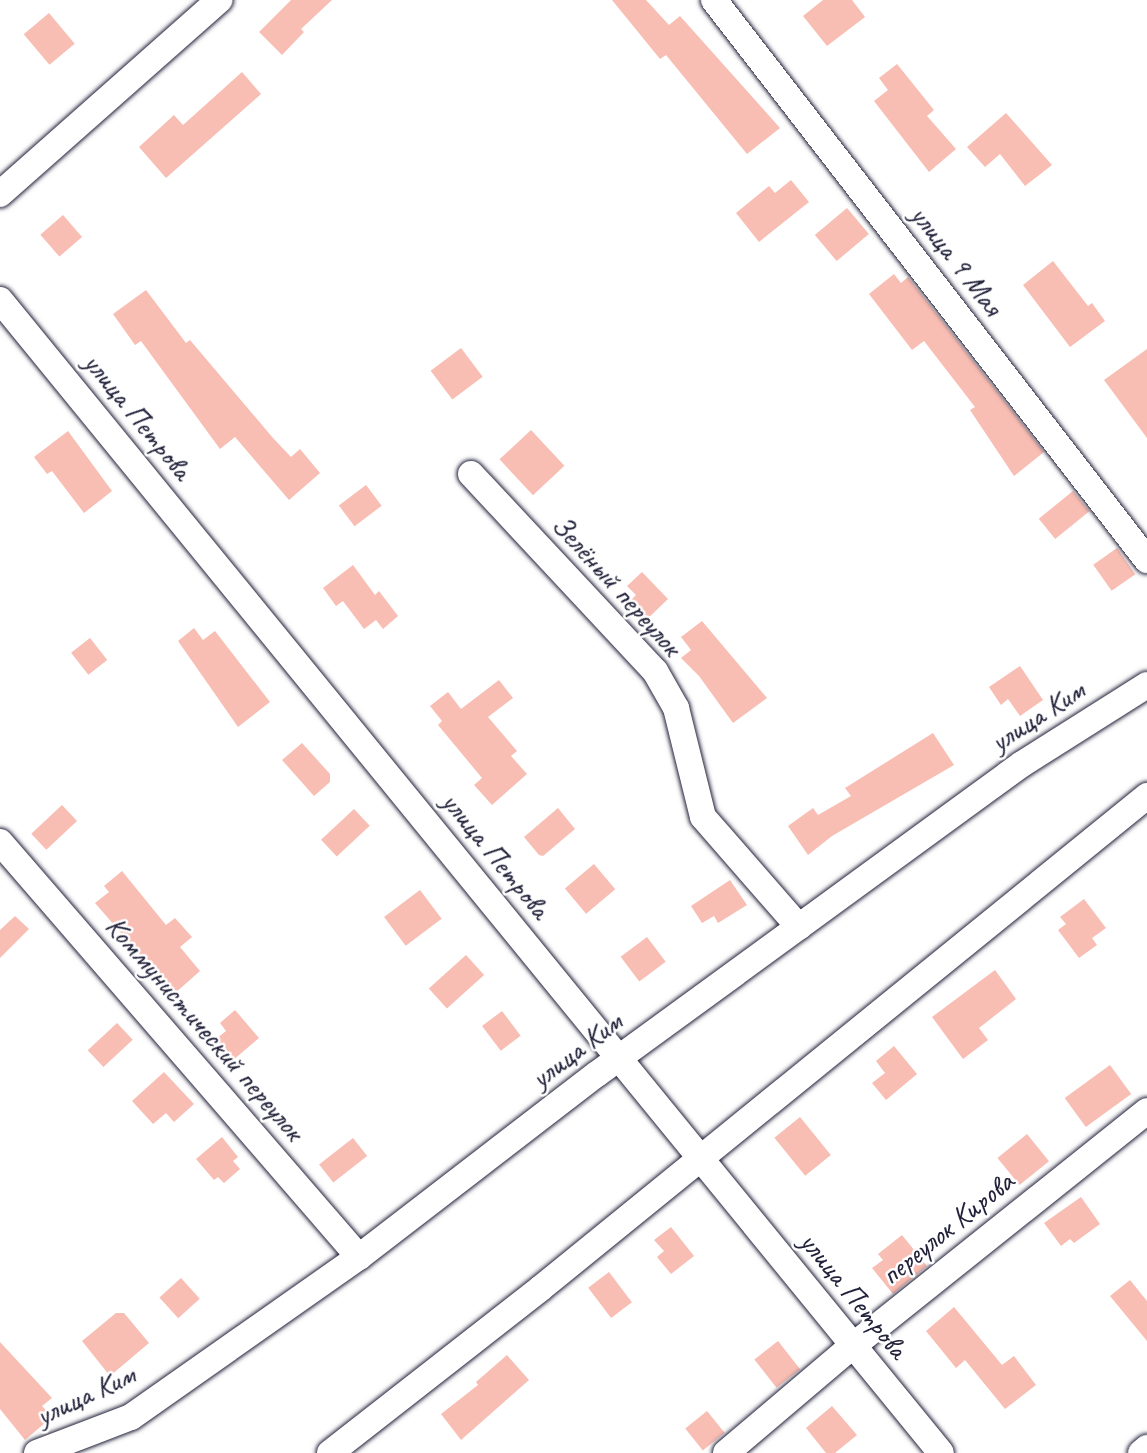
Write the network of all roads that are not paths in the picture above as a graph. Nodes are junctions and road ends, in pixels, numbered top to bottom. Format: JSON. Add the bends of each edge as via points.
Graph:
{"nodes":[{"id":1,"x":714,"y":0,"type":"edge"},
{"id":2,"x":207,"y":4,"type":"edge"},
{"id":3,"x":0,"y":194,"type":"edge"},
{"id":4,"x":0,"y":300,"type":"edge"},
{"id":5,"x":471,"y":474,"type":"dead end"},
{"id":6,"x":1147,"y":560,"type":"edge"},
{"id":7,"x":1147,"y":685,"type":"edge"},
{"id":8,"x":1147,"y":796,"type":"edge"},
{"id":9,"x":0,"y":842,"type":"edge"},
{"id":10,"x":799,"y":927,"type":"junction"},
{"id":11,"x":619,"y":1059,"type":"junction"},
{"id":12,"x":1147,"y":1111,"type":"edge"},
{"id":13,"x":699,"y":1157,"type":"junction"},
{"id":14,"x":359,"y":1257,"type":"junction"},
{"id":15,"x":853,"y":1346,"type":"junction"},
{"id":16,"x":1147,"y":1448,"type":"edge"},
{"id":17,"x":37,"y":1453,"type":"edge"},
{"id":18,"x":330,"y":1453,"type":"edge"},
{"id":19,"x":726,"y":1453,"type":"edge"},
{"id":20,"x":941,"y":1453,"type":"edge"},
{"id":21,"x":1141,"y":1453,"type":"edge"}],
"edges":[{"from":1,"to":6,"type":"street","name":"улица 9 Мая"},
{"from":2,"to":3,"type":"street"},
{"from":4,"to":11,"type":"street","name":"улица Петрова"},
{"from":5,"to":10,"type":"street","name":"Зелёный переулок","via":[[655,671],[676,708],[703,817]]},
{"from":7,"to":10,"type":"street","name":"улица Ким","via":[[1022,764]]},
{"from":8,"to":13,"type":"street"},
{"from":9,"to":14,"type":"street","name":"Коммунистический переулок"},
{"from":10,"to":11,"type":"street","name":"улица Ким"},
{"from":11,"to":13,"type":"street","name":"улица Петрова"},
{"from":11,"to":14,"type":"street","name":"улица Ким"},
{"from":12,"to":15,"type":"street","name":"переулок Кирова"},
{"from":13,"to":15,"type":"street","name":"улица Петрова"},
{"from":13,"to":18,"type":"street"},
{"from":14,"to":17,"type":"street","name":"улица Ким","via":[[131,1417]]},
{"from":15,"to":19,"type":"street","name":"переулок Кирова"},
{"from":15,"to":20,"type":"street","name":"улица Петрова"},
{"from":16,"to":21,"type":"street"}]}
